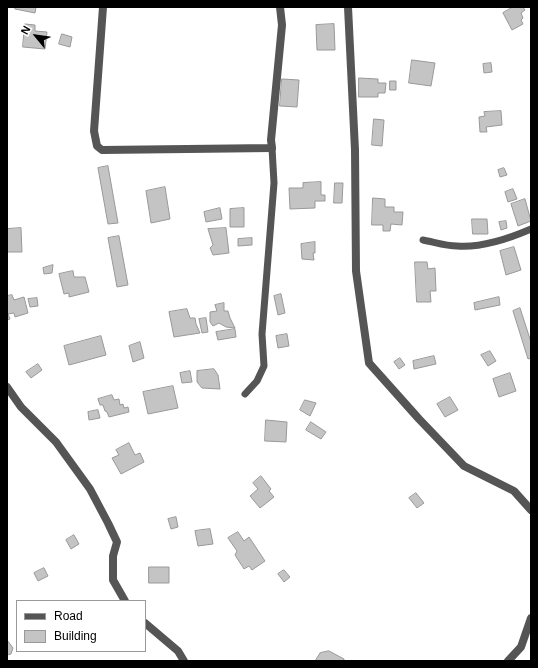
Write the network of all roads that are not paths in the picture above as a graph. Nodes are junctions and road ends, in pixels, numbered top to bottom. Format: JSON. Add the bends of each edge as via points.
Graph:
{"nodes":[{"id":1,"x":103,"y":7,"type":"edge"},
{"id":2,"x":280,"y":7,"type":"edge"},
{"id":3,"x":348,"y":7,"type":"edge"},
{"id":4,"x":272,"y":148,"type":"junction"},
{"id":5,"x":531,"y":229,"type":"edge"},
{"id":6,"x":423,"y":240,"type":"dead end"},
{"id":7,"x":7,"y":386,"type":"edge"},
{"id":8,"x":245,"y":394,"type":"dead end"},
{"id":9,"x":531,"y":510,"type":"edge"},
{"id":10,"x":124,"y":600,"type":"edge"},
{"id":11,"x":531,"y":618,"type":"edge"},
{"id":12,"x":146,"y":624,"type":"edge"},
{"id":13,"x":184,"y":661,"type":"edge"},
{"id":14,"x":508,"y":661,"type":"edge"}],
"edges":[{"from":1,"to":4,"type":"street","via":[[94,131],[97,146],[102,150]]},
{"from":2,"to":4,"type":"street","via":[[282,25]]},
{"from":3,"to":9,"type":"street","via":[[355,150],[356,271],[369,363],[464,466],[514,491]]},
{"from":4,"to":8,"type":"lane","via":[[274,183],[262,334],[264,366],[257,381]]},
{"from":5,"to":6,"type":"lane","via":[[497,242],[478,245],[456,246]]},
{"from":7,"to":10,"type":"street","via":[[21,407],[56,442],[90,489],[117,542],[113,556],[113,580]]},
{"from":11,"to":14,"type":"street","via":[[521,647]]},
{"from":12,"to":13,"type":"street","via":[[178,651]]}]}
